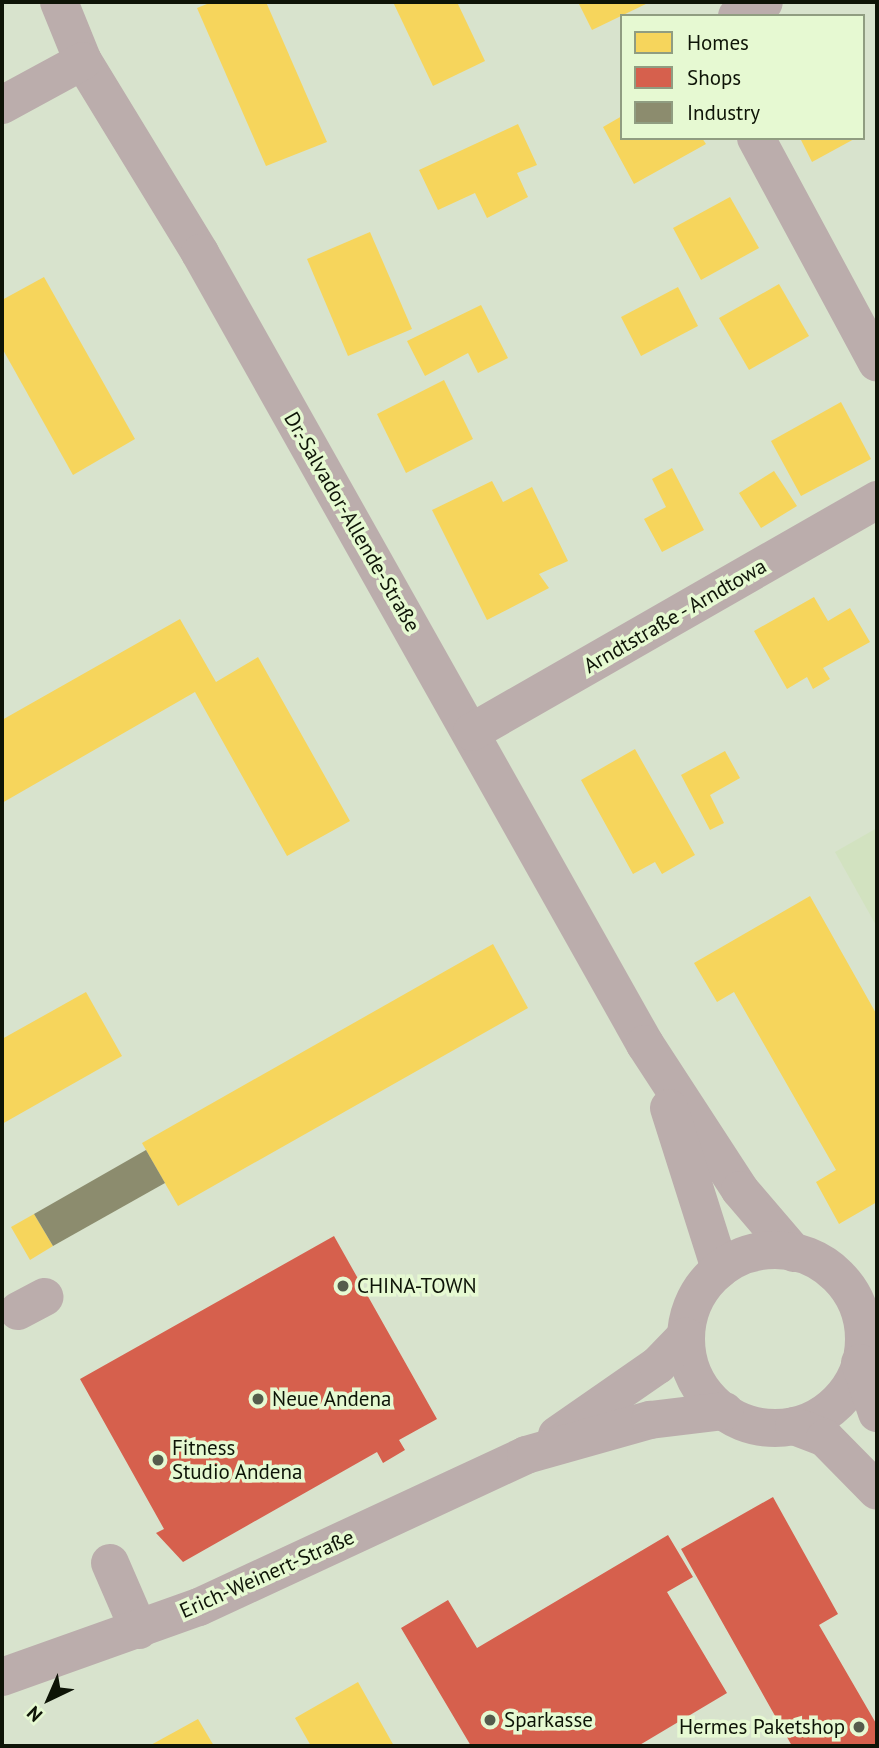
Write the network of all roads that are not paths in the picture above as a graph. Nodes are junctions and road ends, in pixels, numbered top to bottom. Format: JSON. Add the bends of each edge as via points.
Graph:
{"nodes":[{"id":1,"x":60,"y":2,"type":"edge"},
{"id":2,"x":764,"y":2,"type":"edge"},
{"id":3,"x":741,"y":14,"type":"edge"},
{"id":4,"x":83,"y":61,"type":"junction"},
{"id":5,"x":2,"y":105,"type":"edge"},
{"id":6,"x":757,"y":140,"type":"edge"},
{"id":7,"x":877,"y":363,"type":"edge"},
{"id":8,"x":877,"y":500,"type":"edge"},
{"id":9,"x":472,"y":732,"type":"junction"},
{"id":10,"x":645,"y":1044,"type":"junction"},
{"id":11,"x":794,"y":1253,"type":"junction"},
{"id":12,"x":720,"y":1269,"type":"junction"},
{"id":13,"x":866,"y":1291,"type":"edge"},
{"id":14,"x":687,"y":1336,"type":"junction"},
{"id":15,"x":860,"y":1363,"type":"junction"},
{"id":16,"x":724,"y":1411,"type":"junction"},
{"id":17,"x":877,"y":1413,"type":"edge"},
{"id":18,"x":794,"y":1426,"type":"junction"},
{"id":19,"x":526,"y":1455,"type":"junction"},
{"id":20,"x":877,"y":1490,"type":"edge"},
{"id":21,"x":110,"y":1563,"type":"dead end"},
{"id":22,"x":139,"y":1630,"type":"junction"},
{"id":23,"x":2,"y":1677,"type":"edge"}],
"edges":[{"from":1,"to":4,"type":"street","name":"Dr.-Salvador-Allende-Straße"},
{"from":2,"to":3,"type":"street"},
{"from":4,"to":5,"type":"street"},
{"from":4,"to":9,"type":"street","name":"Dr.-Salvador-Allende-Straße"},
{"from":6,"to":7,"type":"street"},
{"from":8,"to":9,"type":"street","name":"Arndtstraße - Arndtowa"},
{"from":9,"to":10,"type":"street","name":"Dr.-Salvador-Allende-Straße"},
{"from":10,"to":11,"type":"street","name":"Dr.-Salvador-Allende-Straße","via":[[740,1190]]},
{"from":10,"to":12,"type":"street","name":"Dr.-Salvador-Allende-Straße","via":[[707,1212]]},
{"from":11,"to":12,"type":"street","name":"Dr.-Salvador-Allende-Straße","via":[[755,1251]]},
{"from":11,"to":13,"type":"street","name":"Dr.-Salvador-Allende-Straße"},
{"from":12,"to":14,"type":"street","name":"Dr.-Salvador-Allende-Straße","via":[[694,1302]]},
{"from":13,"to":15,"type":"street","name":"Dr.-Salvador-Allende-Straße"},
{"from":14,"to":16,"type":"street","name":"Dr.-Salvador-Allende-Straße","via":[[698,1383]]},
{"from":14,"to":19,"type":"street","name":"Erich-Weinert-Straße","via":[[658,1365]]},
{"from":15,"to":17,"type":"street","name":"Dr.-Salvador-Allende-Straße"},
{"from":15,"to":18,"type":"street","name":"Dr.-Salvador-Allende-Straße","via":[[842,1398]]},
{"from":16,"to":18,"type":"street","name":"Dr.-Salvador-Allende-Straße","via":[[766,1428]]},
{"from":16,"to":19,"type":"street","name":"Erich-Weinert-Straße","via":[[650,1420]]},
{"from":18,"to":20,"type":"street","name":"Dr.-Salvador-Allende-Straße","via":[[825,1438]]},
{"from":19,"to":22,"type":"street","name":"Erich-Weinert-Straße"},
{"from":21,"to":22,"type":"street"},
{"from":22,"to":23,"type":"street","name":"Erich-Weinert-Straße"}]}
